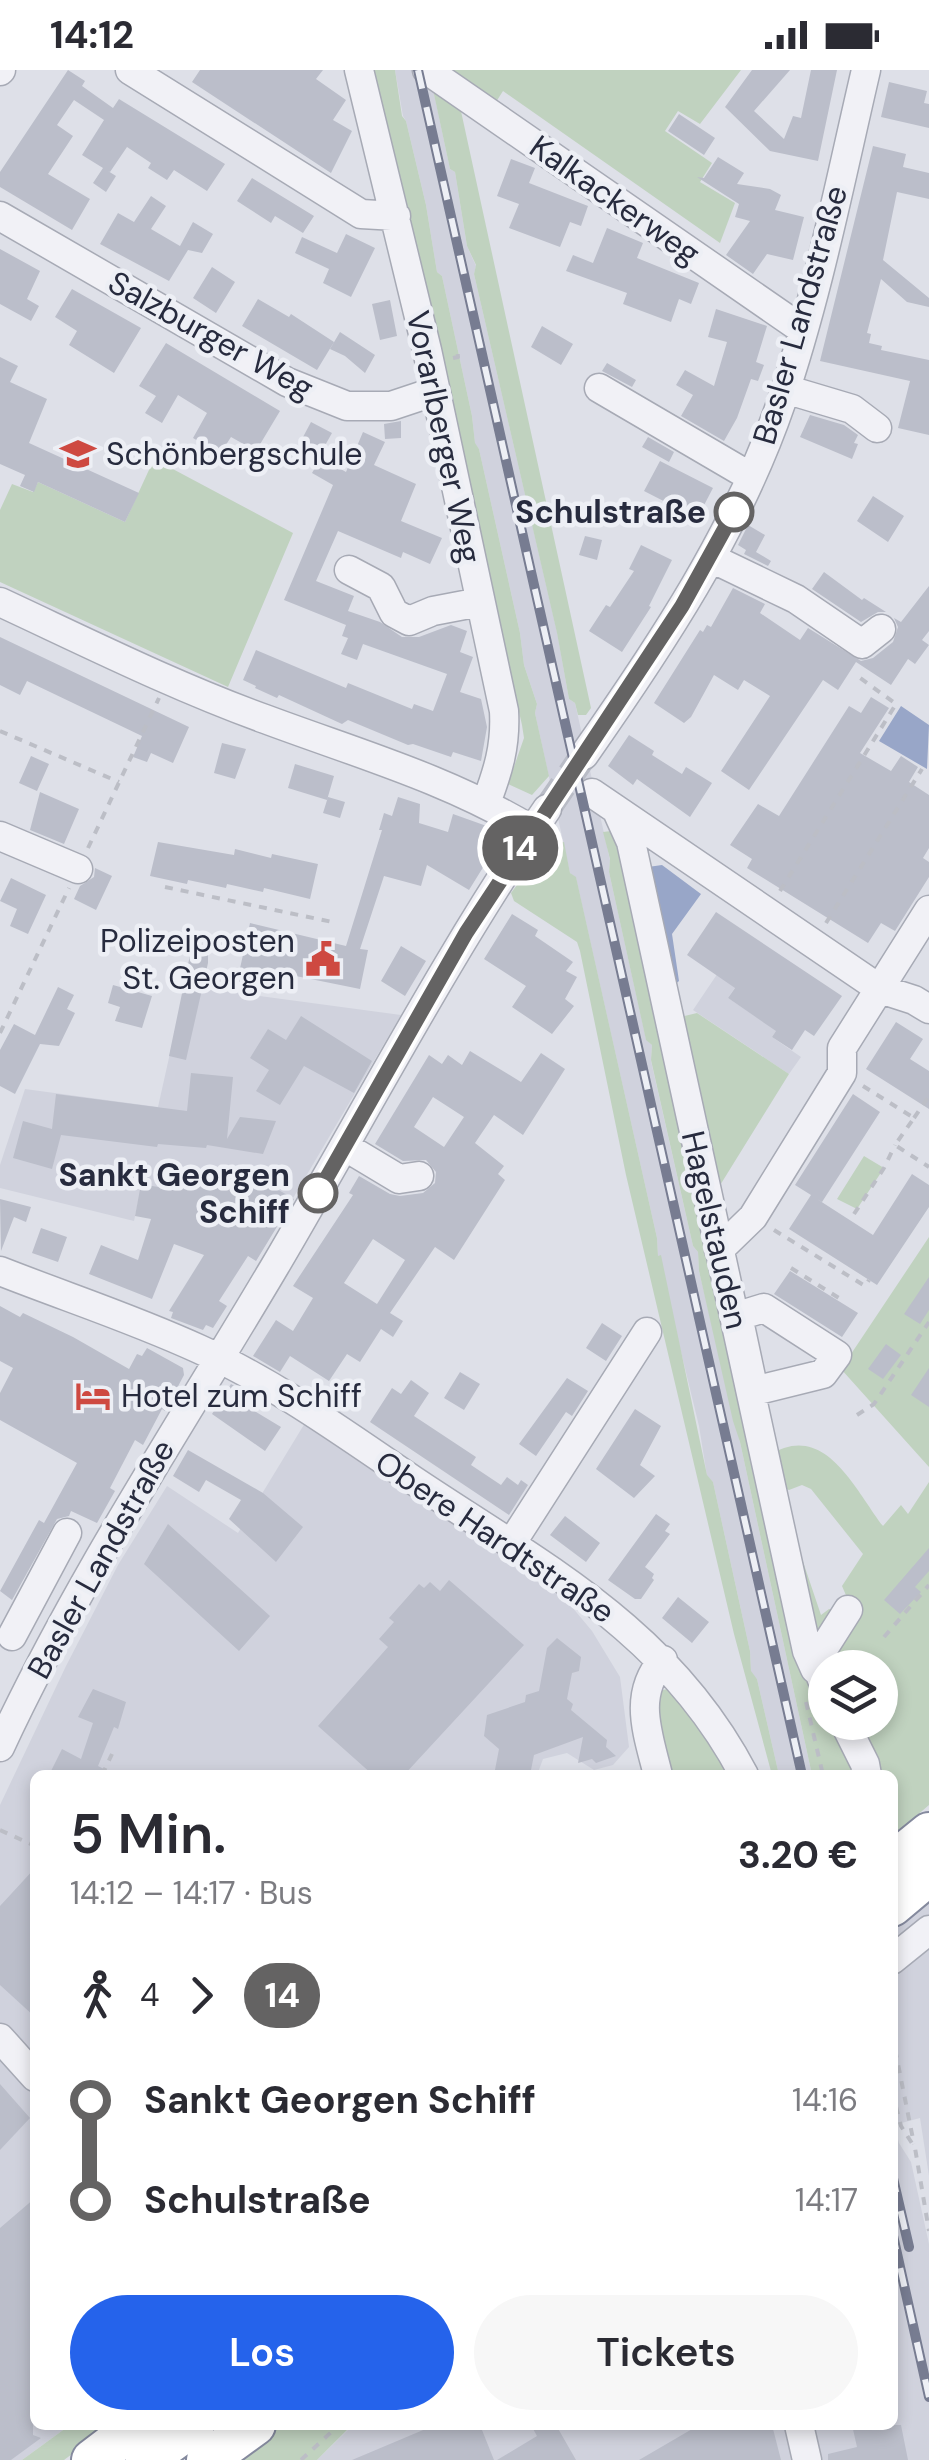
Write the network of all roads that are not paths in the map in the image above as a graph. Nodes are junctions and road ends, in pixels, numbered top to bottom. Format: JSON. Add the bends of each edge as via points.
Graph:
{"nodes":[{"id":1,"x":130,"y":70,"type":"edge"},
{"id":2,"x":359,"y":70,"type":"edge"},
{"id":3,"x":428,"y":70,"type":"edge"},
{"id":4,"x":866,"y":70,"type":"edge"},
{"id":5,"x":450,"y":78,"type":"edge"},
{"id":6,"x":0,"y":216,"type":"edge"},
{"id":7,"x":396,"y":216,"type":"junction"},
{"id":8,"x":803,"y":330,"type":"junction"},
{"id":9,"x":599,"y":388,"type":"dead end"},
{"id":10,"x":785,"y":389,"type":"junction"},
{"id":11,"x":433,"y":392,"type":"junction"},
{"id":12,"x":877,"y":428,"type":"dead end"},
{"id":13,"x":681,"y":454,"type":"dead end"},
{"id":14,"x":748,"y":483,"type":"junction"},
{"id":15,"x":711,"y":558,"type":"junction"},
{"id":16,"x":348,"y":570,"type":"dead end"},
{"id":17,"x":0,"y":602,"type":"edge"},
{"id":18,"x":480,"y":602,"type":"junction"},
{"id":19,"x":880,"y":629,"type":"dead end"},
{"id":20,"x":584,"y":755,"type":"tunnel mouth"},
{"id":21,"x":592,"y":792,"type":"dead end"},
{"id":22,"x":486,"y":804,"type":"junction"},
{"id":23,"x":617,"y":811,"type":"junction"},
{"id":24,"x":0,"y":836,"type":"edge"},
{"id":25,"x":78,"y":869,"type":"dead end"},
{"id":26,"x":929,"y":910,"type":"edge"},
{"id":27,"x":880,"y":989,"type":"junction"},
{"id":28,"x":929,"y":1010,"type":"edge"},
{"id":29,"x":344,"y":1146,"type":"junction"},
{"id":30,"x":418,"y":1176,"type":"dead end"},
{"id":31,"x":720,"y":1250,"type":"junction"},
{"id":32,"x":0,"y":1272,"type":"edge"},
{"id":33,"x":646,"y":1332,"type":"dead end"},
{"id":34,"x":218,"y":1358,"type":"junction"},
{"id":35,"x":66,"y":1533,"type":"dead end"},
{"id":36,"x":511,"y":1544,"type":"junction"},
{"id":37,"x":848,"y":1610,"type":"dead end"},
{"id":38,"x":6,"y":1632,"type":"edge"},
{"id":39,"x":822,"y":1650,"type":"edge"},
{"id":40,"x":808,"y":1654,"type":"edge"},
{"id":41,"x":44,"y":1658,"type":"junction"},
{"id":42,"x":664,"y":1660,"type":"junction"},
{"id":43,"x":853,"y":1740,"type":"edge"},
{"id":44,"x":0,"y":1747,"type":"edge"},
{"id":45,"x":657,"y":1770,"type":"edge"},
{"id":46,"x":741,"y":1770,"type":"edge"},
{"id":47,"x":866,"y":1770,"type":"edge"},
{"id":48,"x":929,"y":1833,"type":"edge"},
{"id":49,"x":898,"y":1858,"type":"edge"},
{"id":50,"x":929,"y":1875,"type":"edge"},
{"id":51,"x":898,"y":1901,"type":"edge"},
{"id":52,"x":929,"y":1930,"type":"edge"},
{"id":53,"x":898,"y":1955,"type":"edge"},
{"id":54,"x":0,"y":2038,"type":"edge"},
{"id":55,"x":30,"y":2071,"type":"edge"},
{"id":56,"x":131,"y":2430,"type":"edge"},
{"id":57,"x":187,"y":2430,"type":"edge"},
{"id":58,"x":248,"y":2430,"type":"edge"},
{"id":59,"x":800,"y":2430,"type":"edge"},
{"id":60,"x":92,"y":2460,"type":"edge"},
{"id":61,"x":146,"y":2460,"type":"edge"},
{"id":62,"x":208,"y":2460,"type":"edge"},
{"id":63,"x":807,"y":2460,"type":"edge"}],
"edges":[{"from":1,"to":7,"type":"street","via":[[361,214]]},
{"from":2,"to":7,"type":"street","name":"Vorarlberger Weg"},
{"from":3,"to":5,"type":"street","name":"Kalkackerweg"},
{"from":4,"to":8,"type":"street","name":"Basler Landstraße"},
{"from":5,"to":8,"type":"street","name":"Kalkackerweg"},
{"from":6,"to":11,"type":"street","name":"Salzburger Weg","via":[[287,382],[347,406],[391,406]]},
{"from":7,"to":11,"type":"street","name":"Vorarlberger Weg"},
{"from":8,"to":10,"type":"street","name":"Basler Landstraße"},
{"from":9,"to":14,"type":"street"},
{"from":10,"to":12,"type":"street","via":[[852,410]]},
{"from":10,"to":14,"type":"street","name":"Basler Landstraße"},
{"from":11,"to":18,"type":"street","name":"Vorarlberger Weg"},
{"from":13,"to":14,"type":"street"},
{"from":14,"to":15,"type":"street","name":"Basler Landstraße"},
{"from":15,"to":19,"type":"street","via":[[796,599],[862,644]]},
{"from":15,"to":20,"type":"street","name":"Basler Landstraße"},
{"from":16,"to":18,"type":"street","via":[[381,586],[394,612],[409,621]]},
{"from":17,"to":22,"type":"street","via":[[167,680]]},
{"from":18,"to":22,"type":"street","name":"Vorarlberger Weg","via":[[506,740]]},
{"from":21,"to":23,"type":"street"},
{"from":22,"to":29,"type":"street","name":"Basler Landstraße","via":[[539,819]]},
{"from":23,"to":27,"type":"street"},
{"from":23,"to":31,"type":"street","name":"Hagelstauden","via":[[630,842]]},
{"from":24,"to":25,"type":"street"},
{"from":26,"to":27,"type":"street"},
{"from":27,"to":28,"type":"street"},
{"from":27,"to":31,"type":"street","via":[[842,1048],[842,1072],[752,1217]]},
{"from":29,"to":30,"type":"street","via":[[399,1178]]},
{"from":29,"to":34,"type":"street","name":"Basler Landstraße"},
{"from":31,"to":40,"type":"street","name":"Hagelstauden"},
{"from":32,"to":34,"type":"street","name":"Obere Hardtstraße"},
{"from":33,"to":36,"type":"street"},
{"from":34,"to":36,"type":"street","name":"Obere Hardtstraße"},
{"from":34,"to":41,"type":"street","name":"Basler Landstraße"},
{"from":35,"to":38,"type":"street"},
{"from":36,"to":42,"type":"street","name":"Obere Hardtstraße"},
{"from":37,"to":39,"type":"street"},
{"from":38,"to":41,"type":"street"},
{"from":41,"to":44,"type":"street","name":"Basler Landstraße"},
{"from":42,"to":45,"type":"street","via":[[644,1695]]},
{"from":42,"to":46,"type":"street","name":"Obere Hardtstraße"},
{"from":43,"to":47,"type":"street"},
{"from":48,"to":49,"type":"highway"},
{"from":50,"to":51,"type":"highway"},
{"from":52,"to":53,"type":"street"},
{"from":54,"to":55,"type":"street"},
{"from":56,"to":60,"type":"highway"},
{"from":57,"to":61,"type":"highway"},
{"from":58,"to":62,"type":"highway"},
{"from":59,"to":63,"type":"street"}]}
